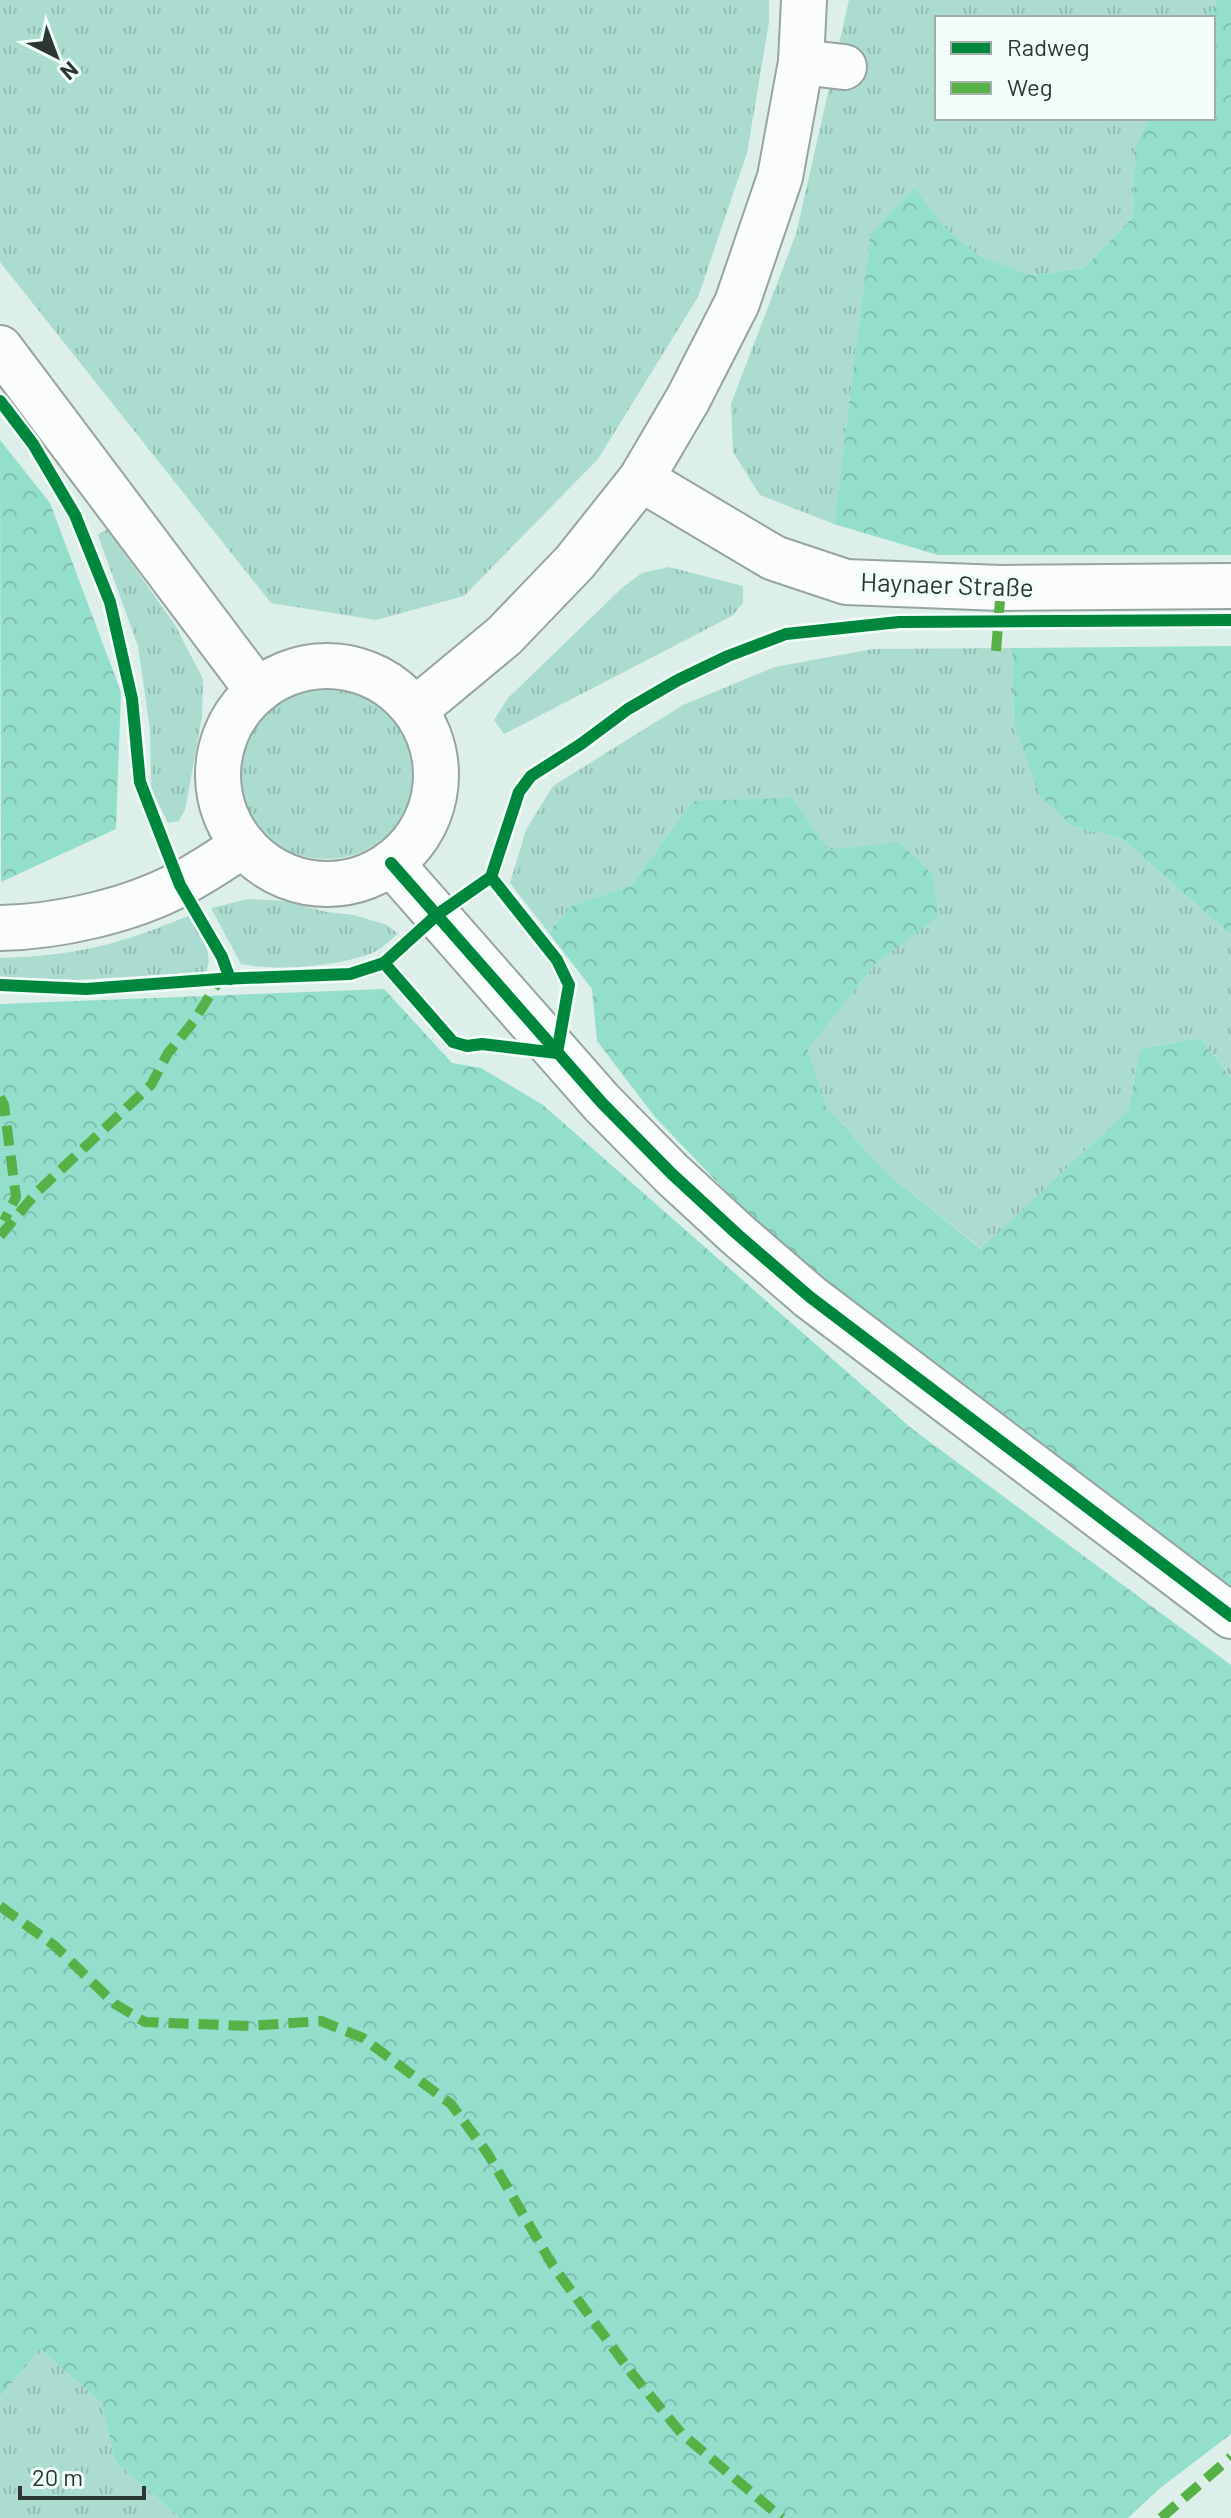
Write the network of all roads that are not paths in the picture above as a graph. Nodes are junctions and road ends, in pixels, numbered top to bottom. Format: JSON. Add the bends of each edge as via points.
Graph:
{"nodes":[{"id":1,"x":804,"y":0,"type":"edge"},
{"id":2,"x":801,"y":62,"type":"junction"},
{"id":3,"x":844,"y":67,"type":"dead end"},
{"id":4,"x":0,"y":348,"type":"edge"},
{"id":5,"x":641,"y":479,"type":"junction"},
{"id":6,"x":1231,"y":586,"type":"edge"},
{"id":7,"x":258,"y":691,"type":"junction"},
{"id":8,"x":416,"y":709,"type":"junction"},
{"id":9,"x":244,"y":845,"type":"junction"},
{"id":10,"x":391,"y":863,"type":"junction"},
{"id":11,"x":0,"y":928,"type":"edge"},
{"id":12,"x":1231,"y":1616,"type":"edge"}],
"edges":[{"from":1,"to":2,"type":"street"},
{"from":2,"to":3,"type":"street"},
{"from":2,"to":5,"type":"street","via":[[780,177],[737,303]]},
{"from":4,"to":7,"type":"street"},
{"from":5,"to":6,"type":"street","name":"Haynaer Straße","via":[[774,558],[846,582],[1001,588]]},
{"from":5,"to":8,"type":"street","via":[[575,562],[504,636]]},
{"from":7,"to":8,"type":"street","via":[[283,675],[341,666],[369,673]]},
{"from":7,"to":9,"type":"street","via":[[225,737],[219,765],[220,793]]},
{"from":8,"to":10,"type":"street","via":[[431,740],[437,774],[431,808],[416,839]]},
{"from":9,"to":10,"type":"street","via":[[280,873],[325,884],[371,875]]},
{"from":9,"to":11,"type":"street","via":[[180,885],[118,908],[35,928]]},
{"from":10,"to":12,"type":"street","via":[[602,1103],[737,1234],[810,1297]]}]}
